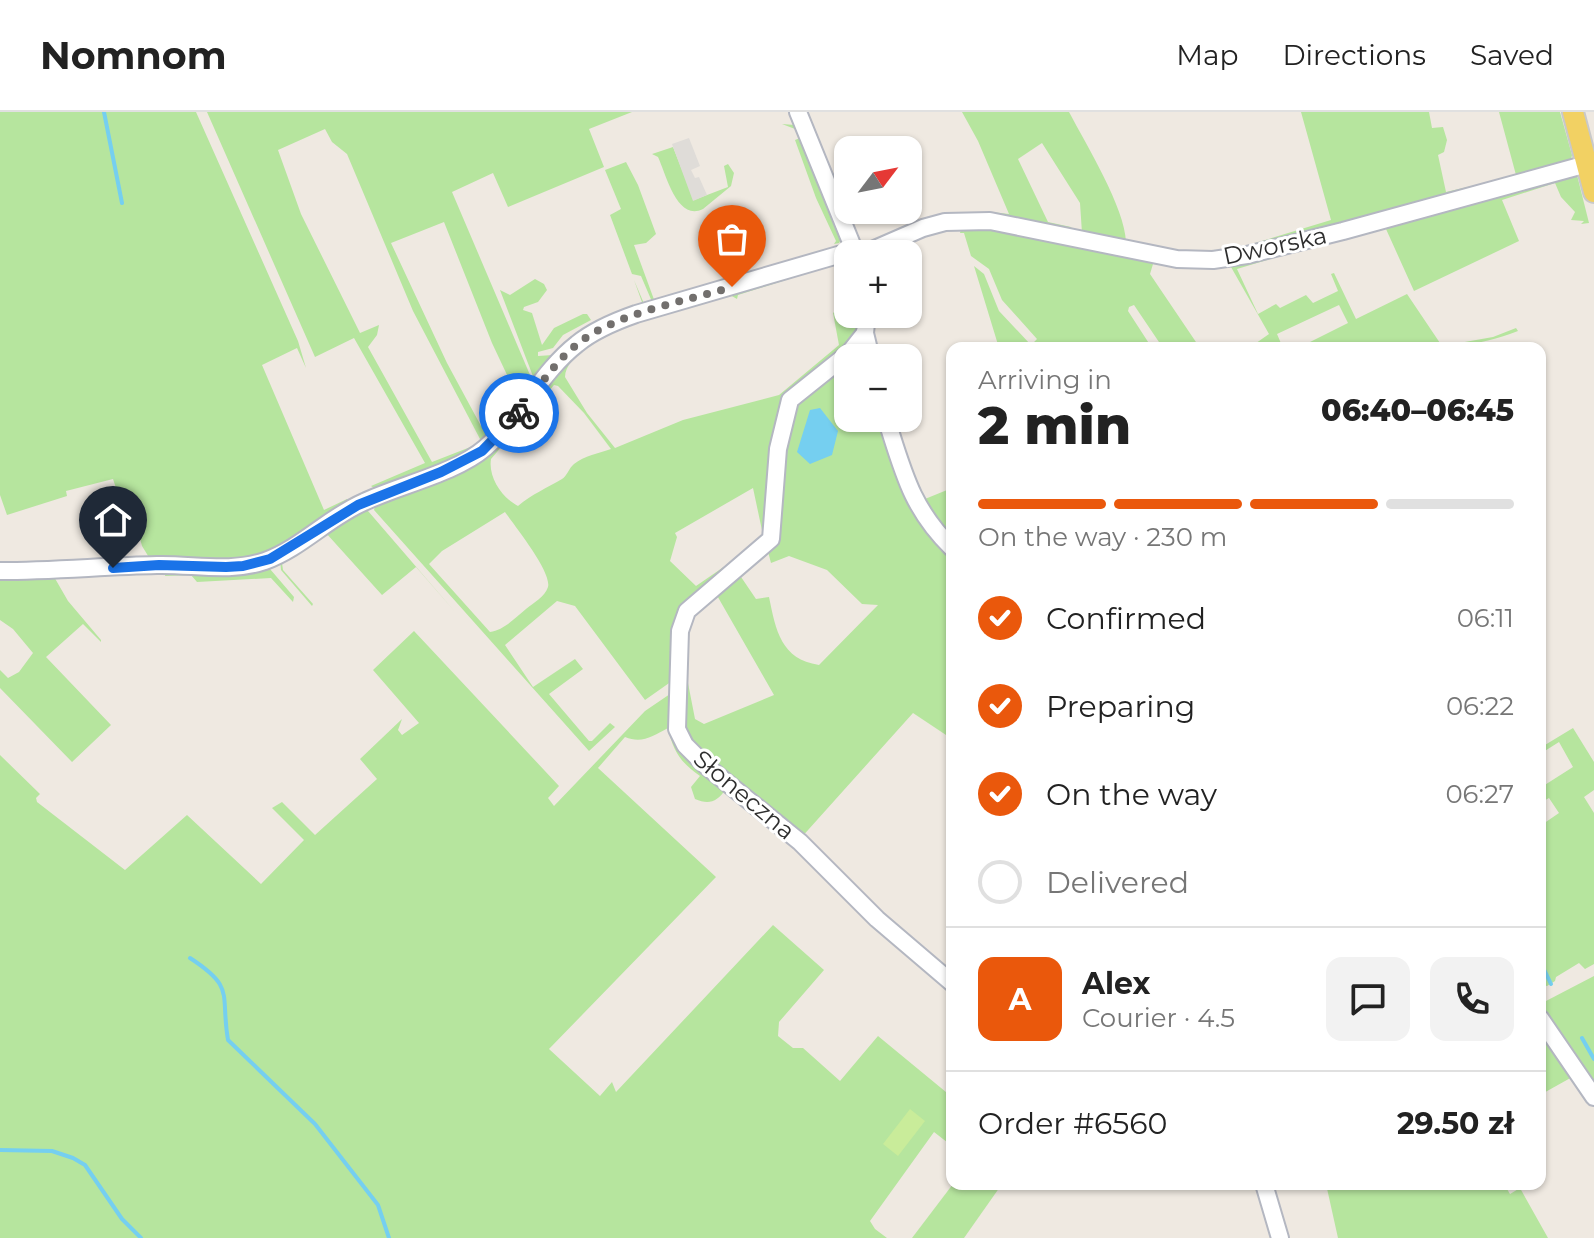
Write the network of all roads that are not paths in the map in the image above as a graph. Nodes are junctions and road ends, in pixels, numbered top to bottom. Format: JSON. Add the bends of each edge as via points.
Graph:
{"nodes":[{"id":1,"x":798,"y":112,"type":"edge"},
{"id":2,"x":1573,"y":112,"type":"edge"},
{"id":3,"x":1591,"y":180,"type":"edge"},
{"id":4,"x":859,"y":240,"type":"edge"},
{"id":5,"x":894,"y":240,"type":"edge"},
{"id":6,"x":834,"y":260,"type":"edge"},
{"id":7,"x":866,"y":328,"type":"edge"},
{"id":8,"x":865,"y":333,"type":"junction"},
{"id":9,"x":868,"y":344,"type":"edge"},
{"id":10,"x":891,"y":432,"type":"edge"},
{"id":11,"x":946,"y":542,"type":"edge"},
{"id":12,"x":0,"y":571,"type":"edge"},
{"id":13,"x":946,"y":978,"type":"edge"},
{"id":14,"x":1546,"y":1027,"type":"edge"},
{"id":15,"x":1594,"y":1097,"type":"edge"},
{"id":16,"x":1266,"y":1190,"type":"edge"},
{"id":17,"x":1280,"y":1238,"type":"edge"}],
"edges":[{"from":1,"to":4,"type":"street"},
{"from":2,"to":3,"type":"main road"},
{"from":3,"to":5,"type":"street","name":"Dworska","via":[[1213,260],[1177,259],[977,220],[945,222]]},
{"from":6,"to":12,"type":"street","name":"Dworska","via":[[607,326],[565,355],[482,451],[358,505],[270,559],[226,567]]},
{"from":7,"to":8,"type":"street"},
{"from":8,"to":9,"type":"street"},
{"from":8,"to":13,"type":"street","name":"Słoneczna","via":[[850,352],[790,400],[778,449],[771,539],[687,611],[680,631],[677,729],[705,765],[800,842]]},
{"from":10,"to":11,"type":"street","via":[[915,502]]},
{"from":14,"to":15,"type":"street"},
{"from":16,"to":17,"type":"street"}]}
